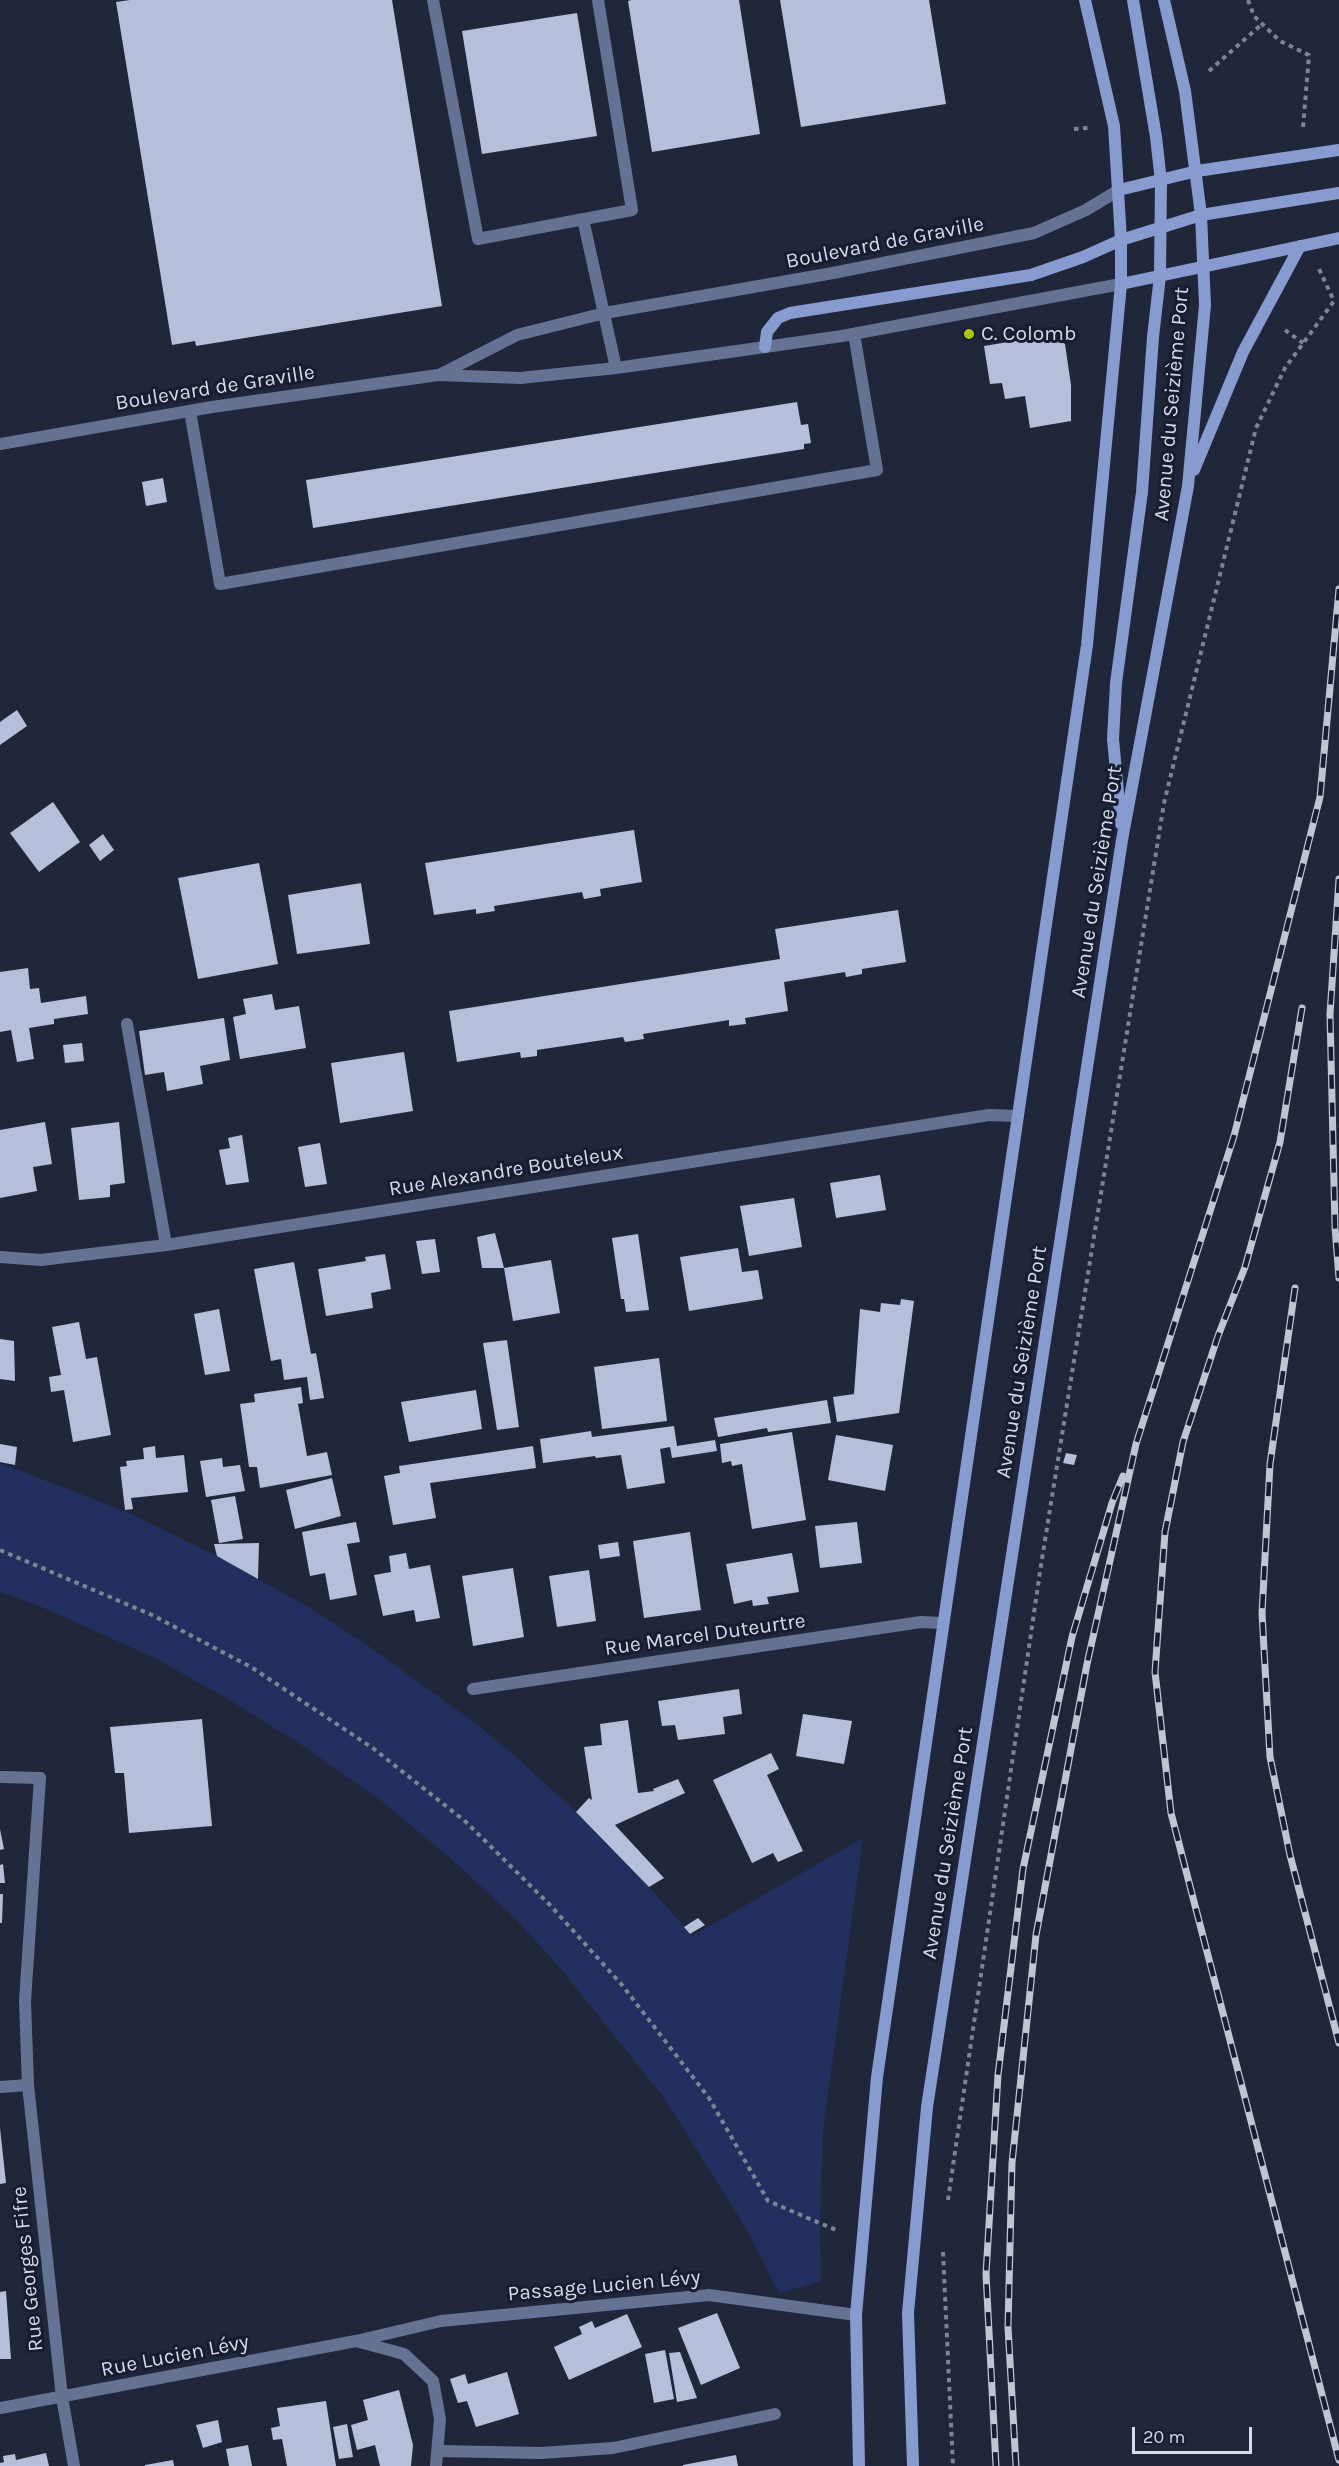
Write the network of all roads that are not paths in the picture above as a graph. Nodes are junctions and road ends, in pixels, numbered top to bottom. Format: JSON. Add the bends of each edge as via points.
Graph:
{"nodes":[{"id":1,"x":433,"y":0,"type":"edge"},
{"id":2,"x":598,"y":0,"type":"edge"},
{"id":3,"x":1085,"y":0,"type":"edge"},
{"id":4,"x":1133,"y":0,"type":"edge"},
{"id":5,"x":1164,"y":0,"type":"edge"},
{"id":6,"x":1339,"y":150,"type":"edge"},
{"id":7,"x":1197,"y":171,"type":"junction"},
{"id":8,"x":1161,"y":181,"type":"junction"},
{"id":9,"x":1119,"y":190,"type":"junction"},
{"id":10,"x":1339,"y":193,"type":"edge"},
{"id":11,"x":1201,"y":215,"type":"junction"},
{"id":12,"x":583,"y":219,"type":"junction"},
{"id":13,"x":1160,"y":228,"type":"junction"},
{"id":14,"x":1339,"y":238,"type":"edge"},
{"id":15,"x":1121,"y":240,"type":"junction"},
{"id":16,"x":1307,"y":245,"type":"junction"},
{"id":17,"x":1202,"y":268,"type":"junction"},
{"id":18,"x":1160,"y":276,"type":"junction"},
{"id":19,"x":1121,"y":284,"type":"junction"},
{"id":20,"x":605,"y":313,"type":"junction"},
{"id":21,"x":854,"y":334,"type":"junction"},
{"id":22,"x":765,"y":347,"type":"junction"},
{"id":23,"x":616,"y":368,"type":"junction"},
{"id":24,"x":438,"y":375,"type":"junction"},
{"id":25,"x":190,"y":411,"type":"junction"},
{"id":26,"x":0,"y":444,"type":"edge"},
{"id":27,"x":1188,"y":486,"type":"junction"},
{"id":28,"x":1122,"y":840,"type":"junction"},
{"id":29,"x":128,"y":1024,"type":"dead end"},
{"id":30,"x":1017,"y":1116,"type":"junction"},
{"id":31,"x":166,"y":1245,"type":"junction"},
{"id":32,"x":0,"y":1257,"type":"edge"},
{"id":33,"x":942,"y":1623,"type":"junction"},
{"id":34,"x":473,"y":1689,"type":"dead end"},
{"id":35,"x":0,"y":1777,"type":"edge"},
{"id":36,"x":28,"y":2085,"type":"junction"},
{"id":37,"x":0,"y":2087,"type":"edge"},
{"id":38,"x":856,"y":2315,"type":"junction"},
{"id":39,"x":356,"y":2341,"type":"junction"},
{"id":40,"x":62,"y":2397,"type":"junction"},
{"id":41,"x":0,"y":2408,"type":"edge"},
{"id":42,"x":775,"y":2414,"type":"dead end"},
{"id":43,"x":438,"y":2451,"type":"junction"},
{"id":44,"x":74,"y":2466,"type":"edge"},
{"id":45,"x":436,"y":2466,"type":"edge"},
{"id":46,"x":859,"y":2466,"type":"edge"},
{"id":47,"x":913,"y":2466,"type":"edge"}],
"edges":[{"from":1,"to":12,"type":"street","via":[[478,239]]},
{"from":2,"to":12,"type":"street","via":[[632,210]]},
{"from":3,"to":9,"type":"main road","name":"Avenue du Seizième Port","via":[[1114,126]]},
{"from":4,"to":8,"type":"main road"},
{"from":5,"to":7,"type":"main road","name":"Avenue du Seizième Port","via":[[1185,91]]},
{"from":6,"to":7,"type":"main road","name":"Boulevard de Graville"},
{"from":7,"to":8,"type":"main road","name":"Boulevard de Graville"},
{"from":7,"to":11,"type":"main road","name":"Avenue du Seizième Port"},
{"from":8,"to":9,"type":"main road","name":"Boulevard de Graville"},
{"from":8,"to":13,"type":"main road"},
{"from":9,"to":15,"type":"main road","name":"Avenue du Seizième Port"},
{"from":9,"to":20,"type":"street","name":"Boulevard de Graville","via":[[1034,233]]},
{"from":10,"to":11,"type":"main road"},
{"from":11,"to":13,"type":"main road"},
{"from":11,"to":17,"type":"main road","name":"Avenue du Seizième Port"},
{"from":12,"to":20,"type":"street"},
{"from":13,"to":15,"type":"main road"},
{"from":13,"to":18,"type":"main road"},
{"from":14,"to":16,"type":"main road","name":"Boulevard de Graville"},
{"from":15,"to":19,"type":"main road","name":"Avenue du Seizième Port"},
{"from":15,"to":22,"type":"main road","via":[[1030,275],[790,313],[778,318],[767,332]]},
{"from":16,"to":17,"type":"main road","name":"Boulevard de Graville"},
{"from":16,"to":27,"type":"main road","via":[[1243,352]]},
{"from":17,"to":18,"type":"main road","name":"Boulevard de Graville"},
{"from":17,"to":27,"type":"main road","name":"Avenue du Seizième Port","via":[[1205,305]]},
{"from":18,"to":19,"type":"main road","name":"Boulevard de Graville"},
{"from":18,"to":28,"type":"main road","via":[[1142,492],[1116,683],[1113,739]]},
{"from":19,"to":21,"type":"street","name":"Boulevard de Graville"},
{"from":19,"to":30,"type":"main road","name":"Avenue du Seizième Port","via":[[1087,645]]},
{"from":20,"to":23,"type":"street"},
{"from":20,"to":24,"type":"street","name":"Boulevard de Graville","via":[[517,335]]},
{"from":21,"to":22,"type":"street","name":"Boulevard de Graville"},
{"from":21,"to":25,"type":"street","via":[[877,470],[220,584]]},
{"from":22,"to":23,"type":"street","name":"Boulevard de Graville"},
{"from":23,"to":24,"type":"street","name":"Boulevard de Graville","via":[[520,378]]},
{"from":24,"to":25,"type":"street","name":"Boulevard de Graville"},
{"from":25,"to":26,"type":"street","name":"Boulevard de Graville"},
{"from":27,"to":28,"type":"main road","name":"Avenue du Seizième Port"},
{"from":28,"to":47,"type":"main road","name":"Avenue du Seizième Port","via":[[927,2107],[908,2313]]},
{"from":29,"to":31,"type":"street"},
{"from":30,"to":31,"type":"street","name":"Rue Alexandre Bouteleux","via":[[989,1115]]},
{"from":30,"to":33,"type":"main road","name":"Avenue du Seizième Port"},
{"from":31,"to":32,"type":"street","name":"Rue Alexandre Bouteleux","via":[[41,1260]]},
{"from":33,"to":34,"type":"street","name":"Rue Marcel Duteurtre","via":[[921,1622]]},
{"from":33,"to":38,"type":"main road","name":"Avenue du Seizième Port","via":[[877,2077]]},
{"from":35,"to":36,"type":"street","name":"Rue Georges Fifre","via":[[40,1778],[25,2001]]},
{"from":36,"to":37,"type":"street"},
{"from":36,"to":40,"type":"street","name":"Rue Georges Fifre"},
{"from":38,"to":39,"type":"street","name":"Passage Lucien Lévy","via":[[709,2295],[441,2321]]},
{"from":38,"to":46,"type":"main road","name":"Avenue du Seizième Port"},
{"from":39,"to":40,"type":"street","name":"Rue Lucien Lévy"},
{"from":39,"to":43,"type":"street","via":[[404,2354],[433,2381],[440,2419]]},
{"from":40,"to":41,"type":"street","name":"Rue Lucien Lévy"},
{"from":40,"to":44,"type":"street","name":"Rue Georges Fifre"},
{"from":42,"to":43,"type":"street","via":[[613,2448],[541,2453]]},
{"from":43,"to":45,"type":"street"}]}
